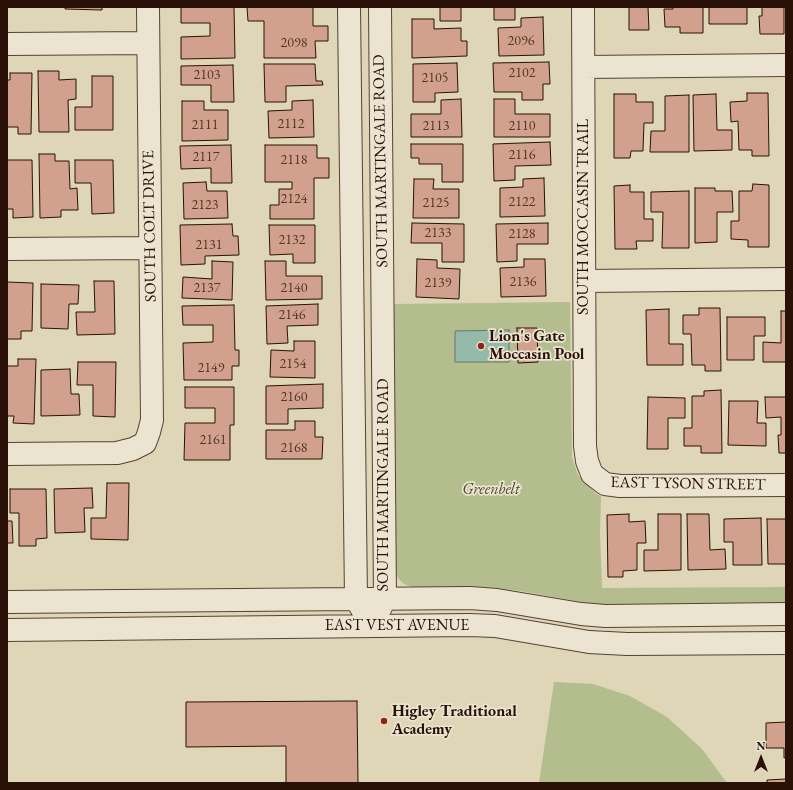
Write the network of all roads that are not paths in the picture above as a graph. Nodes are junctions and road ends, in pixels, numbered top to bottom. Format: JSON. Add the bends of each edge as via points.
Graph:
{"nodes":[{"id":1,"x":148,"y":7,"type":"edge"},
{"id":2,"x":349,"y":7,"type":"edge"},
{"id":3,"x":380,"y":7,"type":"edge"},
{"id":4,"x":583,"y":7,"type":"edge"},
{"id":5,"x":148,"y":43,"type":"junction"},
{"id":6,"x":7,"y":44,"type":"edge"},
{"id":7,"x":786,"y":65,"type":"edge"},
{"id":8,"x":584,"y":67,"type":"junction"},
{"id":9,"x":150,"y":248,"type":"junction"},
{"id":10,"x":7,"y":249,"type":"edge"},
{"id":11,"x":786,"y":279,"type":"edge"},
{"id":12,"x":585,"y":281,"type":"junction"},
{"id":13,"x":7,"y":454,"type":"edge"},
{"id":14,"x":592,"y":474,"type":"joint"},
{"id":15,"x":786,"y":485,"type":"edge"},
{"id":16,"x":356,"y":599,"type":"junction"},
{"id":17,"x":385,"y":599,"type":"junction"},
{"id":18,"x":80,"y":601,"type":"junction"},
{"id":19,"x":7,"y":602,"type":"edge"},
{"id":20,"x":786,"y":614,"type":"edge"},
{"id":21,"x":372,"y":625,"type":"junction"},
{"id":22,"x":7,"y":630,"type":"edge"},
{"id":23,"x":80,"y":630,"type":"junction"},
{"id":24,"x":786,"y":643,"type":"edge"}],
"edges":[{"from":1,"to":5,"type":"street","name":"SOUTH COLT DRIVE"},
{"from":2,"to":16,"type":"street","name":"SOUTH MARTINGALE ROAD"},
{"from":3,"to":17,"type":"street","name":"SOUTH MARTINGALE ROAD"},
{"from":4,"to":8,"type":"street","name":"SOUTH MOCCASIN TRAIL"},
{"from":5,"to":6,"type":"street"},
{"from":5,"to":9,"type":"street","name":"SOUTH COLT DRIVE"},
{"from":7,"to":8,"type":"street"},
{"from":8,"to":12,"type":"street","name":"SOUTH MOCCASIN TRAIL"},
{"from":9,"to":10,"type":"street"},
{"from":9,"to":13,"type":"street","name":"SOUTH COLT DRIVE","via":[[152,420],[144,443],[117,453]]},
{"from":11,"to":12,"type":"street"},
{"from":12,"to":14,"type":"street","name":"SOUTH MOCCASIN TRAIL","via":[[585,446]]},
{"from":14,"to":15,"type":"street","name":"EAST TYSON STREET","via":[[605,484],[620,486]]},
{"from":16,"to":17,"type":"street","name":"EAST VEST AVENUE"},
{"from":16,"to":18,"type":"street","name":"EAST VEST AVENUE"},
{"from":16,"to":21,"type":"street","name":"SOUTH MARTINGALE ROAD"},
{"from":17,"to":20,"type":"street","name":"EAST VEST AVENUE","via":[[497,600],[605,616]]},
{"from":17,"to":21,"type":"street","name":"SOUTH MARTINGALE ROAD"},
{"from":18,"to":19,"type":"street","name":"EAST VEST AVENUE"},
{"from":18,"to":23,"type":"street"},
{"from":21,"to":23,"type":"street","name":"EAST VEST AVENUE"},
{"from":21,"to":24,"type":"street","name":"EAST VEST AVENUE","via":[[495,626],[604,643]]},
{"from":22,"to":23,"type":"street","name":"EAST VEST AVENUE"}]}
